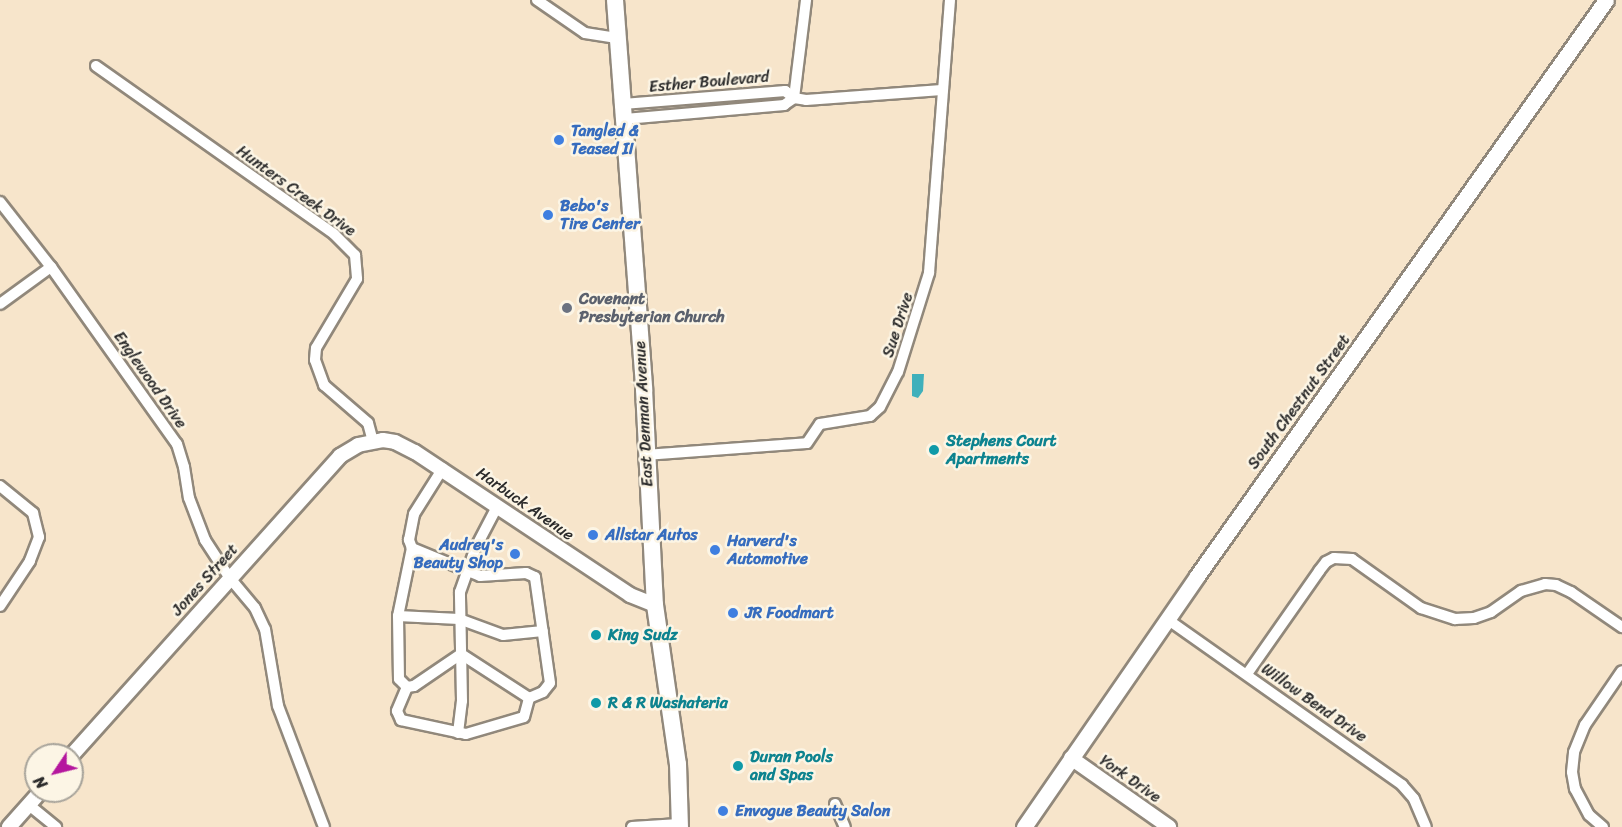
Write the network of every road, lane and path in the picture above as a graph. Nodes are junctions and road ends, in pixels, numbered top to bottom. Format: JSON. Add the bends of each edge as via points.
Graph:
{"nodes":[{"id":1,"x":537,"y":0,"type":"edge"},
{"id":2,"x":615,"y":0,"type":"edge"},
{"id":3,"x":806,"y":0,"type":"edge"},
{"id":4,"x":950,"y":0,"type":"edge"},
{"id":5,"x":1606,"y":0,"type":"edge"},
{"id":6,"x":617,"y":38,"type":"junction"},
{"id":7,"x":96,"y":66,"type":"dead end"},
{"id":8,"x":942,"y":90,"type":"junction"},
{"id":9,"x":794,"y":98,"type":"junction"},
{"id":10,"x":624,"y":111,"type":"junction"},
{"id":11,"x":0,"y":202,"type":"edge"},
{"id":12,"x":51,"y":267,"type":"junction"},
{"id":13,"x":0,"y":304,"type":"edge"},
{"id":14,"x":373,"y":442,"type":"junction"},
{"id":15,"x":645,"y":455,"type":"junction"},
{"id":16,"x":443,"y":468,"type":"junction"},
{"id":17,"x":0,"y":486,"type":"edge"},
{"id":18,"x":498,"y":505,"type":"junction"},
{"id":19,"x":412,"y":548,"type":"junction"},
{"id":20,"x":466,"y":571,"type":"junction"},
{"id":21,"x":230,"y":577,"type":"junction"},
{"id":22,"x":655,"y":605,"type":"junction"},
{"id":23,"x":0,"y":606,"type":"edge"},
{"id":24,"x":398,"y":616,"type":"junction"},
{"id":25,"x":459,"y":619,"type":"junction"},
{"id":26,"x":1167,"y":619,"type":"junction"},
{"id":27,"x":1622,"y":627,"type":"edge"},
{"id":28,"x":543,"y":631,"type":"junction"},
{"id":29,"x":461,"y":654,"type":"junction"},
{"id":30,"x":1622,"y":671,"type":"edge"},
{"id":31,"x":1246,"y":674,"type":"junction"},
{"id":32,"x":407,"y":687,"type":"junction"},
{"id":33,"x":529,"y":698,"type":"junction"},
{"id":34,"x":458,"y":733,"type":"junction"},
{"id":35,"x":83,"y":743,"type":"edge"},
{"id":36,"x":1071,"y":758,"type":"junction"},
{"id":37,"x":835,"y":804,"type":"dead end"},
{"id":38,"x":29,"y":805,"type":"joint"},
{"id":39,"x":679,"y":825,"type":"edge"},
{"id":40,"x":9,"y":827,"type":"edge"},
{"id":41,"x":56,"y":827,"type":"edge"},
{"id":42,"x":324,"y":827,"type":"edge"},
{"id":43,"x":632,"y":827,"type":"edge"},
{"id":44,"x":845,"y":827,"type":"edge"},
{"id":45,"x":1023,"y":827,"type":"edge"},
{"id":46,"x":1168,"y":827,"type":"edge"},
{"id":47,"x":1425,"y":827,"type":"edge"},
{"id":48,"x":1603,"y":827,"type":"edge"}],
"edges":[{"from":1,"to":6,"type":"street","via":[[585,33]]},
{"from":2,"to":6,"type":"main road","name":"East Denman Avenue"},
{"from":3,"to":9,"type":"street"},
{"from":4,"to":8,"type":"street","name":"Sue Drive"},
{"from":5,"to":26,"type":"main road","name":"South Chestnut Street"},
{"from":6,"to":10,"type":"main road","name":"East Denman Avenue"},
{"from":7,"to":14,"type":"street","name":"Hunters Creek Drive","via":[[334,234],[355,255],[357,279],[320,341],[315,360],[324,384],[368,423]]},
{"from":8,"to":9,"type":"street","name":"Esther Boulevard"},
{"from":8,"to":15,"type":"street","name":"Sue Drive","via":[[929,273],[898,372],[880,407],[870,416],[820,424],[807,443]]},
{"from":9,"to":10,"type":"street","name":"Esther Boulevard","via":[[785,91]]},
{"from":10,"to":15,"type":"main road","name":"East Denman Avenue","via":[[644,389]]},
{"from":11,"to":12,"type":"street","name":"Englewood Drive"},
{"from":12,"to":13,"type":"street"},
{"from":12,"to":21,"type":"street","name":"Englewood Drive","via":[[177,444],[197,520],[205,540]]},
{"from":14,"to":16,"type":"street","name":"Harbuck Avenue","via":[[395,442]]},
{"from":14,"to":21,"type":"street","name":"Jones Street","via":[[339,456]]},
{"from":15,"to":22,"type":"main road","name":"East Denman Avenue"},
{"from":16,"to":18,"type":"street","name":"Harbuck Avenue"},
{"from":16,"to":19,"type":"street","via":[[414,514],[409,540]]},
{"from":17,"to":23,"type":"street","via":[[33,513],[39,537],[30,561]]},
{"from":18,"to":20,"type":"street"},
{"from":18,"to":22,"type":"street","name":"Harbuck Avenue","via":[[630,595]]},
{"from":19,"to":20,"type":"street"},
{"from":19,"to":24,"type":"street"},
{"from":20,"to":25,"type":"street"},
{"from":20,"to":28,"type":"street","via":[[480,576],[531,573],[535,577]]},
{"from":21,"to":35,"type":"street","name":"Jones Street"},
{"from":21,"to":42,"type":"street","name":"Englewood Drive","via":[[255,608],[265,629],[278,706]]},
{"from":22,"to":39,"type":"main road","name":"East Denman Avenue","via":[[678,764]]},
{"from":24,"to":25,"type":"street"},
{"from":24,"to":32,"type":"street","via":[[399,679]]},
{"from":25,"to":28,"type":"street","via":[[503,635]]},
{"from":25,"to":29,"type":"street"},
{"from":26,"to":31,"type":"street","name":"Willow Bend Drive"},
{"from":26,"to":36,"type":"main road","name":"South Chestnut Street"},
{"from":27,"to":31,"type":"street","via":[[1571,592],[1545,584],[1521,591],[1491,612],[1455,619],[1421,608],[1352,559],[1334,558],[1319,571]]},
{"from":28,"to":33,"type":"street","via":[[550,683],[543,692]]},
{"from":29,"to":32,"type":"street"},
{"from":29,"to":33,"type":"street"},
{"from":29,"to":34,"type":"street"},
{"from":30,"to":48,"type":"street","via":[[1585,725],[1574,752],[1575,789],[1589,815]]},
{"from":31,"to":47,"type":"street","name":"Willow Bend Drive","via":[[1402,785],[1414,799]]},
{"from":32,"to":34,"type":"street","via":[[397,711],[401,720]]},
{"from":33,"to":34,"type":"street","via":[[527,712],[518,721],[474,734]]},
{"from":36,"to":45,"type":"main road","name":"South Chestnut Street"},
{"from":36,"to":46,"type":"street","name":"York Drive"},
{"from":37,"to":44,"type":"street"},
{"from":38,"to":40,"type":"street"},
{"from":38,"to":41,"type":"street"},
{"from":39,"to":43,"type":"street"}]}
